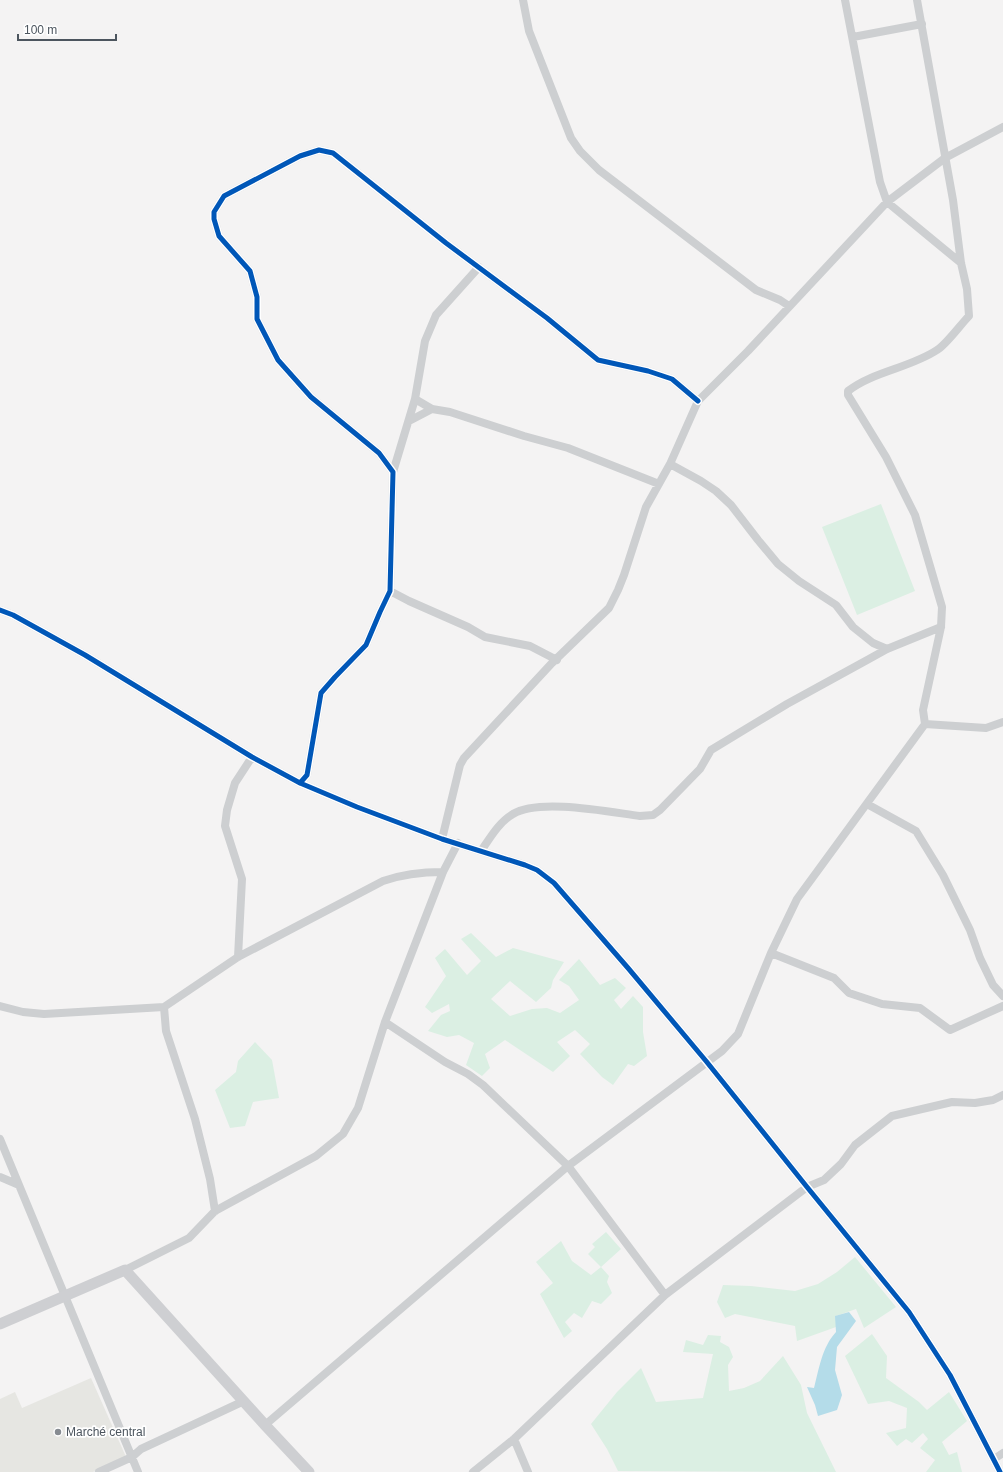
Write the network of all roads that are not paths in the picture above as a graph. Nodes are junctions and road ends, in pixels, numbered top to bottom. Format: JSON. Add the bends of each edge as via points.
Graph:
{"nodes":[{"id":1,"x":523,"y":0,"type":"edge"},
{"id":2,"x":846,"y":0,"type":"edge"},
{"id":3,"x":917,"y":0,"type":"edge"},
{"id":4,"x":922,"y":24,"type":"junction"},
{"id":5,"x":854,"y":37,"type":"junction"},
{"id":6,"x":1003,"y":127,"type":"edge"},
{"id":7,"x":945,"y":158,"type":"junction"},
{"id":8,"x":887,"y":202,"type":"junction"},
{"id":9,"x":961,"y":263,"type":"junction"},
{"id":10,"x":479,"y":267,"type":"junction"},
{"id":11,"x":789,"y":306,"type":"junction"},
{"id":12,"x":415,"y":399,"type":"junction"},
{"id":13,"x":698,"y":401,"type":"junction"},
{"id":14,"x":432,"y":409,"type":"junction"},
{"id":15,"x":410,"y":421,"type":"junction"},
{"id":16,"x":670,"y":464,"type":"junction"},
{"id":17,"x":393,"y":472,"type":"junction"},
{"id":18,"x":659,"y":484,"type":"junction"},
{"id":19,"x":390,"y":591,"type":"junction"},
{"id":20,"x":0,"y":610,"type":"edge"},
{"id":21,"x":941,"y":627,"type":"junction"},
{"id":22,"x":887,"y":649,"type":"junction"},
{"id":23,"x":557,"y":660,"type":"junction"},
{"id":24,"x":1003,"y":722,"type":"edge"},
{"id":25,"x":925,"y":724,"type":"junction"},
{"id":26,"x":252,"y":757,"type":"junction"},
{"id":27,"x":300,"y":783,"type":"junction"},
{"id":28,"x":867,"y":804,"type":"junction"},
{"id":29,"x":442,"y":839,"type":"junction"},
{"id":30,"x":458,"y":843,"type":"junction"},
{"id":31,"x":481,"y":851,"type":"junction"},
{"id":32,"x":443,"y":872,"type":"junction"},
{"id":33,"x":771,"y":953,"type":"junction"},
{"id":34,"x":238,"y":957,"type":"junction"},
{"id":35,"x":1003,"y":996,"type":"edge"},
{"id":36,"x":0,"y":1006,"type":"edge"},
{"id":37,"x":1003,"y":1006,"type":"edge"},
{"id":38,"x":164,"y":1007,"type":"junction"},
{"id":39,"x":385,"y":1022,"type":"junction"},
{"id":40,"x":706,"y":1061,"type":"junction"},
{"id":41,"x":1003,"y":1095,"type":"edge"},
{"id":42,"x":0,"y":1139,"type":"edge"},
{"id":43,"x":568,"y":1166,"type":"junction"},
{"id":44,"x":0,"y":1177,"type":"edge"},
{"id":45,"x":19,"y":1185,"type":"junction"},
{"id":46,"x":807,"y":1187,"type":"junction"},
{"id":47,"x":215,"y":1211,"type":"junction"},
{"id":48,"x":125,"y":1270,"type":"junction"},
{"id":49,"x":64,"y":1296,"type":"junction"},
{"id":50,"x":665,"y":1296,"type":"junction"},
{"id":51,"x":0,"y":1324,"type":"edge"},
{"id":52,"x":244,"y":1401,"type":"junction"},
{"id":53,"x":265,"y":1425,"type":"junction"},
{"id":54,"x":514,"y":1439,"type":"junction"},
{"id":55,"x":1003,"y":1453,"type":"edge"},
{"id":56,"x":132,"y":1457,"type":"junction"},
{"id":57,"x":994,"y":1458,"type":"junction"},
{"id":58,"x":98,"y":1472,"type":"edge"},
{"id":59,"x":138,"y":1472,"type":"edge"},
{"id":60,"x":310,"y":1472,"type":"edge"},
{"id":61,"x":473,"y":1472,"type":"edge"},
{"id":62,"x":528,"y":1472,"type":"edge"},
{"id":63,"x":1000,"y":1472,"type":"edge"}],
"edges":[{"from":1,"to":11,"type":"street","via":[[529,31],[538,57],[571,138],[580,151],[599,170],[756,290]]},
{"from":2,"to":5,"type":"street"},
{"from":3,"to":4,"type":"street"},
{"from":4,"to":5,"type":"street"},
{"from":4,"to":7,"type":"street"},
{"from":5,"to":8,"type":"street","via":[[880,182]]},
{"from":6,"to":7,"type":"street"},
{"from":7,"to":8,"type":"street"},
{"from":7,"to":9,"type":"street"},
{"from":8,"to":9,"type":"street"},
{"from":8,"to":11,"type":"street"},
{"from":9,"to":21,"type":"street","via":[[967,289],[969,316],[938,350],[857,384],[848,391],[852,404],[886,457],[915,515],[942,607]]},
{"from":10,"to":12,"type":"street","via":[[436,315],[425,341]]},
{"from":10,"to":13,"type":"street","via":[[598,360],[672,379]]},
{"from":10,"to":17,"type":"street","via":[[333,153],[319,150],[300,156],[224,196],[214,212],[219,236],[250,271],[257,297],[257,320],[278,360],[312,397],[378,453]]},
{"from":11,"to":13,"type":"street"},
{"from":12,"to":14,"type":"street"},
{"from":12,"to":15,"type":"street"},
{"from":13,"to":16,"type":"street"},
{"from":14,"to":15,"type":"street"},
{"from":14,"to":18,"type":"street","via":[[450,412],[568,448]]},
{"from":15,"to":17,"type":"street"},
{"from":16,"to":18,"type":"street"},
{"from":16,"to":22,"type":"street","via":[[716,491],[731,505],[778,564],[836,605],[853,628],[873,643]]},
{"from":17,"to":19,"type":"street"},
{"from":18,"to":23,"type":"street","via":[[646,507],[624,575],[609,608]]},
{"from":19,"to":23,"type":"street","via":[[485,636],[530,646]]},
{"from":19,"to":27,"type":"street","via":[[366,645],[322,693],[307,775]]},
{"from":20,"to":26,"type":"street","via":[[85,655]]},
{"from":21,"to":22,"type":"street"},
{"from":21,"to":25,"type":"street","via":[[923,710]]},
{"from":22,"to":31,"type":"street","via":[[787,704],[711,750],[700,769],[653,815],[640,816],[558,807],[524,809],[507,818],[492,833]]},
{"from":23,"to":29,"type":"street","via":[[464,758],[460,765]]},
{"from":24,"to":25,"type":"street","via":[[986,728]]},
{"from":25,"to":28,"type":"street"},
{"from":26,"to":27,"type":"street"},
{"from":26,"to":34,"type":"street","via":[[235,784],[225,826],[242,879]]},
{"from":27,"to":29,"type":"street"},
{"from":28,"to":33,"type":"street","via":[[797,899]]},
{"from":28,"to":35,"type":"street","via":[[916,831],[943,875],[993,985]]},
{"from":29,"to":30,"type":"street"},
{"from":30,"to":31,"type":"street"},
{"from":30,"to":32,"type":"street"},
{"from":31,"to":40,"type":"street","via":[[537,870],[554,883]]},
{"from":32,"to":34,"type":"street","via":[[422,872],[383,881]]},
{"from":32,"to":39,"type":"street"},
{"from":33,"to":37,"type":"street","via":[[834,978],[849,993],[882,1004],[920,1008],[950,1030]]},
{"from":33,"to":40,"type":"street","via":[[738,1034],[722,1051]]},
{"from":34,"to":38,"type":"street"},
{"from":36,"to":38,"type":"street","via":[[44,1014]]},
{"from":38,"to":47,"type":"street","via":[[166,1031],[195,1119]]},
{"from":39,"to":43,"type":"street","via":[[483,1085]]},
{"from":39,"to":47,"type":"street","via":[[358,1108],[342,1134],[316,1156]]},
{"from":40,"to":43,"type":"street"},
{"from":40,"to":46,"type":"street"},
{"from":41,"to":46,"type":"street","via":[[993,1100],[975,1103],[952,1102],[892,1116],[855,1144],[841,1164],[824,1180]]},
{"from":42,"to":45,"type":"street"},
{"from":43,"to":50,"type":"street"},
{"from":43,"to":53,"type":"street"},
{"from":44,"to":45,"type":"street"},
{"from":45,"to":49,"type":"street"},
{"from":46,"to":50,"type":"street"},
{"from":46,"to":57,"type":"street","via":[[909,1312],[950,1374]]},
{"from":47,"to":48,"type":"street","via":[[189,1238]]},
{"from":48,"to":49,"type":"street"},
{"from":48,"to":52,"type":"street"},
{"from":49,"to":51,"type":"street"},
{"from":49,"to":56,"type":"street"},
{"from":50,"to":54,"type":"street"},
{"from":52,"to":53,"type":"street"},
{"from":52,"to":56,"type":"street","via":[[141,1448]]},
{"from":53,"to":60,"type":"street"},
{"from":54,"to":61,"type":"street"},
{"from":54,"to":62,"type":"street"},
{"from":55,"to":57,"type":"street"},
{"from":56,"to":58,"type":"street"},
{"from":56,"to":59,"type":"street"},
{"from":57,"to":63,"type":"street"}]}
